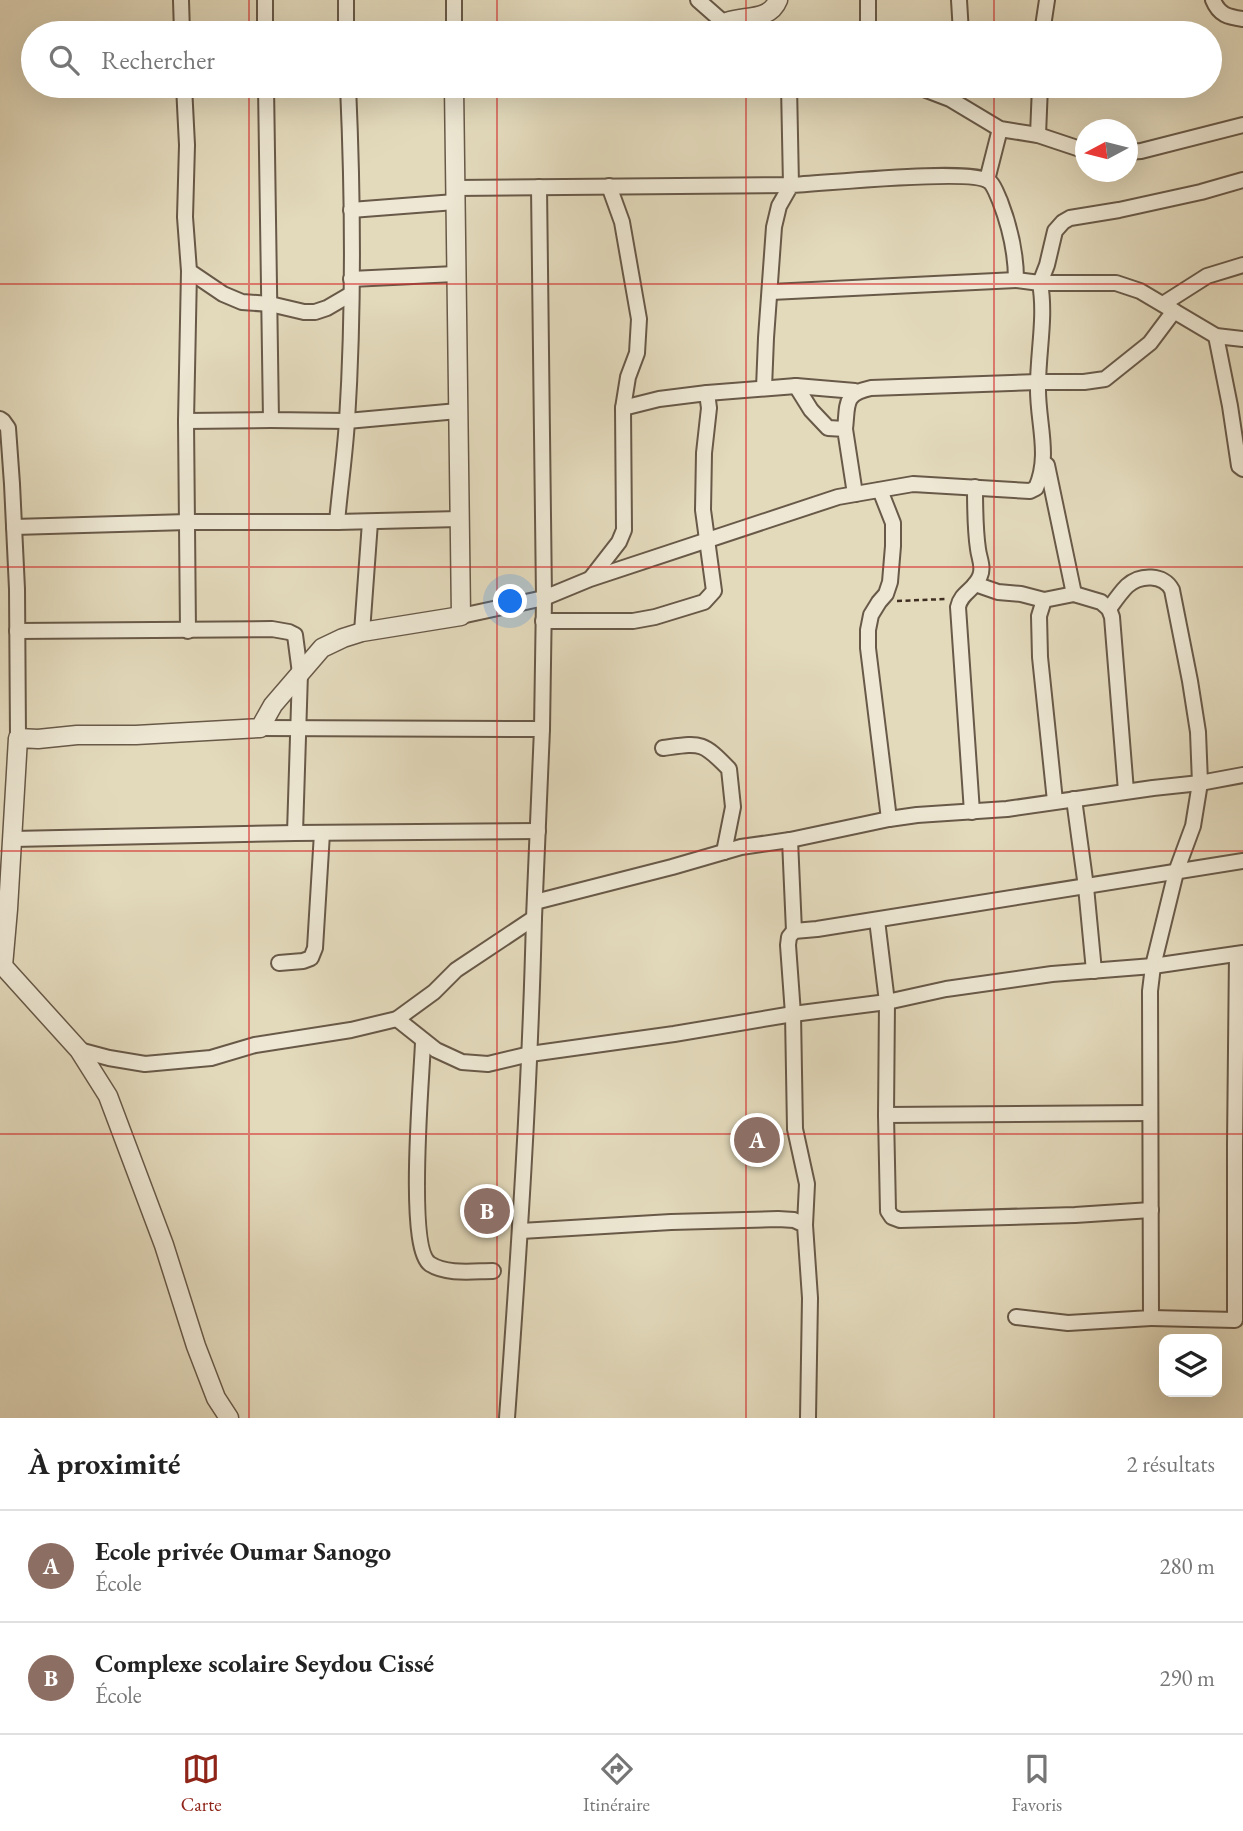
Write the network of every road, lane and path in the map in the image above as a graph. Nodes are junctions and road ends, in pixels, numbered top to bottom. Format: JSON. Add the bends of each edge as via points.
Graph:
{"nodes":[{"id":1,"x":181,"y":0,"type":"edge"},
{"id":2,"x":265,"y":0,"type":"edge"},
{"id":3,"x":346,"y":0,"type":"edge"},
{"id":4,"x":454,"y":0,"type":"edge"},
{"id":5,"x":698,"y":0,"type":"edge"},
{"id":6,"x":778,"y":0,"type":"edge"},
{"id":7,"x":868,"y":0,"type":"edge"},
{"id":8,"x":959,"y":0,"type":"edge"},
{"id":9,"x":1047,"y":0,"type":"edge"},
{"id":10,"x":1213,"y":0,"type":"edge"},
{"id":11,"x":751,"y":18,"type":"junction"},
{"id":12,"x":1243,"y":19,"type":"edge"},
{"id":13,"x":182,"y":21,"type":"edge"},
{"id":14,"x":265,"y":21,"type":"edge"},
{"id":15,"x":346,"y":21,"type":"edge"},
{"id":16,"x":454,"y":21,"type":"edge"},
{"id":17,"x":714,"y":21,"type":"edge"},
{"id":18,"x":741,"y":21,"type":"edge"},
{"id":19,"x":754,"y":21,"type":"edge"},
{"id":20,"x":868,"y":21,"type":"edge"},
{"id":21,"x":960,"y":21,"type":"edge"},
{"id":22,"x":1044,"y":21,"type":"edge"},
{"id":23,"x":185,"y":98,"type":"edge"},
{"id":24,"x":266,"y":98,"type":"edge"},
{"id":25,"x":348,"y":98,"type":"edge"},
{"id":26,"x":454,"y":98,"type":"edge"},
{"id":27,"x":789,"y":98,"type":"edge"},
{"id":28,"x":960,"y":98,"type":"edge"},
{"id":29,"x":1040,"y":98,"type":"edge"},
{"id":30,"x":1243,"y":125,"type":"edge"},
{"id":31,"x":1000,"y":130,"type":"junction"},
{"id":32,"x":1038,"y":135,"type":"junction"},
{"id":33,"x":1075,"y":147,"type":"edge"},
{"id":34,"x":1138,"y":151,"type":"edge"},
{"id":35,"x":987,"y":180,"type":"junction"},
{"id":36,"x":1243,"y":180,"type":"edge"},
{"id":37,"x":791,"y":185,"type":"junction"},
{"id":38,"x":539,"y":187,"type":"junction"},
{"id":39,"x":609,"y":187,"type":"junction"},
{"id":40,"x":455,"y":195,"type":"junction"},
{"id":41,"x":351,"y":211,"type":"junction"},
{"id":42,"x":1243,"y":265,"type":"edge"},
{"id":43,"x":189,"y":271,"type":"junction"},
{"id":44,"x":455,"y":274,"type":"junction"},
{"id":45,"x":1016,"y":280,"type":"junction"},
{"id":46,"x":1040,"y":283,"type":"junction"},
{"id":47,"x":351,"y":286,"type":"junction"},
{"id":48,"x":771,"y":292,"type":"junction"},
{"id":49,"x":270,"y":304,"type":"junction"},
{"id":50,"x":1169,"y":308,"type":"junction"},
{"id":51,"x":1216,"y":336,"type":"junction"},
{"id":52,"x":1243,"y":339,"type":"edge"},
{"id":53,"x":1038,"y":382,"type":"junction"},
{"id":54,"x":796,"y":386,"type":"junction"},
{"id":55,"x":764,"y":388,"type":"junction"},
{"id":56,"x":855,"y":391,"type":"junction"},
{"id":57,"x":707,"y":393,"type":"junction"},
{"id":58,"x":1236,"y":404,"type":"edge"},
{"id":59,"x":623,"y":408,"type":"junction"},
{"id":60,"x":458,"y":411,"type":"junction"},
{"id":61,"x":0,"y":419,"type":"edge"},
{"id":62,"x":271,"y":420,"type":"junction"},
{"id":63,"x":186,"y":421,"type":"junction"},
{"id":64,"x":347,"y":421,"type":"junction"},
{"id":65,"x":845,"y":429,"type":"junction"},
{"id":66,"x":1044,"y":451,"type":"junction"},
{"id":67,"x":1243,"y":469,"type":"edge"},
{"id":68,"x":975,"y":488,"type":"junction"},
{"id":69,"x":880,"y":490,"type":"junction"},
{"id":70,"x":855,"y":494,"type":"junction"},
{"id":71,"x":459,"y":519,"type":"junction"},
{"id":72,"x":337,"y":522,"type":"junction"},
{"id":73,"x":370,"y":522,"type":"junction"},
{"id":74,"x":188,"y":523,"type":"junction"},
{"id":75,"x":14,"y":527,"type":"junction"},
{"id":76,"x":707,"y":540,"type":"junction"},
{"id":77,"x":590,"y":579,"type":"junction"},
{"id":78,"x":975,"y":584,"type":"junction"},
{"id":79,"x":1074,"y":594,"type":"junction"},
{"id":80,"x":544,"y":598,"type":"junction"},
{"id":81,"x":960,"y":598,"type":"junction"},
{"id":82,"x":1044,"y":600,"type":"junction"},
{"id":83,"x":879,"y":602,"type":"junction"},
{"id":84,"x":1108,"y":609,"type":"junction"},
{"id":85,"x":461,"y":616,"type":"junction"},
{"id":86,"x":543,"y":621,"type":"junction"},
{"id":87,"x":17,"y":631,"type":"junction"},
{"id":88,"x":188,"y":631,"type":"junction"},
{"id":89,"x":362,"y":632,"type":"junction"},
{"id":90,"x":300,"y":673,"type":"junction"},
{"id":91,"x":260,"y":728,"type":"junction"},
{"id":92,"x":298,"y":729,"type":"junction"},
{"id":93,"x":542,"y":729,"type":"junction"},
{"id":94,"x":18,"y":738,"type":"junction"},
{"id":95,"x":663,"y":748,"type":"dead end"},
{"id":96,"x":1243,"y":775,"type":"edge"},
{"id":97,"x":1200,"y":783,"type":"junction"},
{"id":98,"x":1126,"y":792,"type":"junction"},
{"id":99,"x":1074,"y":799,"type":"junction"},
{"id":100,"x":1055,"y":801,"type":"junction"},
{"id":101,"x":972,"y":812,"type":"junction"},
{"id":102,"x":889,"y":819,"type":"junction"},
{"id":103,"x":538,"y":831,"type":"junction"},
{"id":104,"x":295,"y":833,"type":"junction"},
{"id":105,"x":322,"y":833,"type":"junction"},
{"id":106,"x":13,"y":839,"type":"junction"},
{"id":107,"x":790,"y":840,"type":"junction"},
{"id":108,"x":724,"y":852,"type":"junction"},
{"id":109,"x":1243,"y":861,"type":"edge"},
{"id":110,"x":1176,"y":872,"type":"junction"},
{"id":111,"x":1086,"y":887,"type":"junction"},
{"id":112,"x":535,"y":902,"type":"junction"},
{"id":113,"x":534,"y":918,"type":"junction"},
{"id":114,"x":877,"y":920,"type":"junction"},
{"id":115,"x":794,"y":931,"type":"junction"},
{"id":116,"x":1240,"y":953,"type":"edge"},
{"id":117,"x":279,"y":963,"type":"dead end"},
{"id":118,"x":1,"y":966,"type":"edge"},
{"id":119,"x":1153,"y":967,"type":"junction"},
{"id":120,"x":1094,"y":971,"type":"junction"},
{"id":121,"x":887,"y":1002,"type":"junction"},
{"id":122,"x":793,"y":1014,"type":"junction"},
{"id":123,"x":397,"y":1019,"type":"junction"},
{"id":124,"x":424,"y":1042,"type":"junction"},
{"id":125,"x":79,"y":1050,"type":"junction"},
{"id":126,"x":530,"y":1054,"type":"junction"},
{"id":127,"x":1149,"y":1113,"type":"junction"},
{"id":128,"x":886,"y":1115,"type":"junction"},
{"id":129,"x":1151,"y":1210,"type":"junction"},
{"id":130,"x":805,"y":1225,"type":"junction"},
{"id":131,"x":521,"y":1231,"type":"junction"},
{"id":132,"x":493,"y":1271,"type":"dead end"},
{"id":133,"x":1016,"y":1317,"type":"dead end"},
{"id":134,"x":1151,"y":1318,"type":"junction"},
{"id":135,"x":1239,"y":1320,"type":"edge"},
{"id":136,"x":229,"y":1418,"type":"edge"},
{"id":137,"x":506,"y":1418,"type":"edge"},
{"id":138,"x":808,"y":1418,"type":"edge"}],
"edges":[{"from":1,"to":13,"type":"street"},
{"from":2,"to":14,"type":"street"},
{"from":3,"to":15,"type":"street"},
{"from":4,"to":16,"type":"street"},
{"from":5,"to":17,"type":"street"},
{"from":6,"to":11,"type":"street","via":[[769,12]]},
{"from":7,"to":20,"type":"street"},
{"from":8,"to":21,"type":"street"},
{"from":9,"to":22,"type":"street"},
{"from":10,"to":12,"type":"street","via":[[1226,16]]},
{"from":11,"to":18,"type":"street"},
{"from":11,"to":19,"type":"street"},
{"from":23,"to":43,"type":"street"},
{"from":24,"to":49,"type":"street"},
{"from":25,"to":41,"type":"street"},
{"from":26,"to":40,"type":"street"},
{"from":27,"to":37,"type":"street"},
{"from":28,"to":31,"type":"street"},
{"from":29,"to":32,"type":"street"},
{"from":30,"to":34,"type":"street"},
{"from":31,"to":32,"type":"street"},
{"from":31,"to":35,"type":"street"},
{"from":32,"to":33,"type":"street"},
{"from":35,"to":37,"type":"street","via":[[930,176]]},
{"from":35,"to":45,"type":"street","via":[[1010,226]]},
{"from":36,"to":46,"type":"street","via":[[1070,218],[1055,231]]},
{"from":37,"to":39,"type":"street"},
{"from":37,"to":48,"type":"street","via":[[779,206],[775,227]]},
{"from":38,"to":39,"type":"street"},
{"from":38,"to":40,"type":"street"},
{"from":38,"to":80,"type":"street"},
{"from":39,"to":59,"type":"street","via":[[622,222],[639,319],[637,353]]},
{"from":40,"to":41,"type":"street"},
{"from":40,"to":44,"type":"street"},
{"from":41,"to":47,"type":"street"},
{"from":42,"to":50,"type":"street","via":[[1207,276]]},
{"from":43,"to":49,"type":"street","via":[[242,302]]},
{"from":43,"to":63,"type":"street"},
{"from":44,"to":47,"type":"street"},
{"from":44,"to":60,"type":"street"},
{"from":45,"to":46,"type":"street"},
{"from":45,"to":48,"type":"street"},
{"from":46,"to":50,"type":"street","via":[[1116,283],[1140,290]]},
{"from":46,"to":53,"type":"street","via":[[1043,315]]},
{"from":47,"to":49,"type":"street","via":[[327,308],[315,312]]},
{"from":47,"to":64,"type":"street"},
{"from":48,"to":55,"type":"street"},
{"from":49,"to":62,"type":"street"},
{"from":50,"to":51,"type":"street"},
{"from":50,"to":53,"type":"street","via":[[1150,343],[1105,379]]},
{"from":51,"to":52,"type":"street"},
{"from":51,"to":58,"type":"street"},
{"from":53,"to":56,"type":"street"},
{"from":53,"to":66,"type":"street"},
{"from":54,"to":55,"type":"street"},
{"from":54,"to":56,"type":"street"},
{"from":54,"to":65,"type":"street","via":[[828,428]]},
{"from":55,"to":57,"type":"street"},
{"from":56,"to":65,"type":"street","via":[[849,398]]},
{"from":57,"to":59,"type":"street"},
{"from":57,"to":76,"type":"street","via":[[703,510]]},
{"from":58,"to":67,"type":"street","via":[[1239,466]]},
{"from":59,"to":77,"type":"street","via":[[624,530]]},
{"from":60,"to":64,"type":"street"},
{"from":60,"to":71,"type":"street"},
{"from":61,"to":75,"type":"street","via":[[9,435]]},
{"from":62,"to":63,"type":"street"},
{"from":62,"to":64,"type":"street"},
{"from":63,"to":74,"type":"street"},
{"from":64,"to":72,"type":"street"},
{"from":65,"to":70,"type":"street"},
{"from":66,"to":68,"type":"street","via":[[1036,488]]},
{"from":66,"to":79,"type":"street"},
{"from":68,"to":69,"type":"street","via":[[913,484]]},
{"from":68,"to":78,"type":"street","via":[[982,567]]},
{"from":69,"to":70,"type":"street"},
{"from":69,"to":83,"type":"street","via":[[892,523],[893,546],[890,582]]},
{"from":70,"to":76,"type":"street"},
{"from":71,"to":73,"type":"street"},
{"from":71,"to":85,"type":"street"},
{"from":72,"to":73,"type":"street"},
{"from":72,"to":74,"type":"street"},
{"from":73,"to":89,"type":"street"},
{"from":74,"to":75,"type":"street"},
{"from":74,"to":88,"type":"street"},
{"from":75,"to":87,"type":"street"},
{"from":76,"to":77,"type":"street"},
{"from":76,"to":86,"type":"street","via":[[714,592],[704,602],[632,621]]},
{"from":77,"to":80,"type":"street"},
{"from":78,"to":81,"type":"street"},
{"from":78,"to":82,"type":"street"},
{"from":79,"to":82,"type":"street"},
{"from":79,"to":84,"type":"street","via":[[1101,602]]},
{"from":80,"to":85,"type":"street"},
{"from":80,"to":86,"type":"street"},
{"from":81,"to":83,"type":"path"},
{"from":81,"to":101,"type":"street"},
{"from":82,"to":100,"type":"street","via":[[1039,616],[1040,657]]},
{"from":83,"to":102,"type":"street","via":[[871,615],[868,648]]},
{"from":84,"to":97,"type":"street","via":[[1128,585],[1140,579],[1159,578],[1172,590],[1198,732]]},
{"from":84,"to":98,"type":"street","via":[[1114,627]]},
{"from":85,"to":89,"type":"street"},
{"from":86,"to":93,"type":"street"},
{"from":87,"to":88,"type":"street"},
{"from":87,"to":94,"type":"street"},
{"from":88,"to":90,"type":"street","via":[[289,632],[295,635]]},
{"from":89,"to":90,"type":"street","via":[[322,648]]},
{"from":90,"to":91,"type":"street"},
{"from":90,"to":92,"type":"street"},
{"from":91,"to":92,"type":"street"},
{"from":91,"to":94,"type":"street"},
{"from":92,"to":93,"type":"street"},
{"from":92,"to":104,"type":"street"},
{"from":93,"to":103,"type":"street"},
{"from":94,"to":106,"type":"street"},
{"from":95,"to":108,"type":"street","via":[[705,747],[729,769],[733,807]]},
{"from":96,"to":97,"type":"street"},
{"from":97,"to":98,"type":"street"},
{"from":97,"to":110,"type":"street","via":[[1193,826]]},
{"from":98,"to":99,"type":"street"},
{"from":99,"to":100,"type":"street"},
{"from":99,"to":111,"type":"street"},
{"from":100,"to":101,"type":"street"},
{"from":101,"to":102,"type":"street"},
{"from":102,"to":107,"type":"street"},
{"from":103,"to":105,"type":"street"},
{"from":103,"to":112,"type":"street"},
{"from":104,"to":105,"type":"street"},
{"from":104,"to":106,"type":"street"},
{"from":105,"to":117,"type":"street","via":[[315,948],[311,958]]},
{"from":106,"to":118,"type":"street"},
{"from":107,"to":108,"type":"street"},
{"from":107,"to":115,"type":"street"},
{"from":108,"to":112,"type":"street"},
{"from":109,"to":110,"type":"street"},
{"from":110,"to":111,"type":"street"},
{"from":110,"to":119,"type":"street"},
{"from":111,"to":114,"type":"street"},
{"from":111,"to":120,"type":"street"},
{"from":112,"to":113,"type":"street"},
{"from":113,"to":123,"type":"street","via":[[456,970]]},
{"from":113,"to":126,"type":"street"},
{"from":114,"to":115,"type":"street"},
{"from":114,"to":121,"type":"street"},
{"from":115,"to":122,"type":"street","via":[[788,945]]},
{"from":116,"to":119,"type":"street"},
{"from":116,"to":135,"type":"street","via":[[1235,1145]]},
{"from":118,"to":125,"type":"street"},
{"from":119,"to":120,"type":"street"},
{"from":119,"to":127,"type":"street"},
{"from":120,"to":121,"type":"street","via":[[946,989]]},
{"from":121,"to":122,"type":"street"},
{"from":121,"to":128,"type":"street"},
{"from":122,"to":126,"type":"street"},
{"from":122,"to":130,"type":"street","via":[[795,1129],[807,1184]]},
{"from":123,"to":124,"type":"street"},
{"from":123,"to":125,"type":"street","via":[[255,1045],[211,1058],[145,1064]]},
{"from":124,"to":126,"type":"street","via":[[462,1062],[488,1064]]},
{"from":124,"to":132,"type":"street","via":[[417,1183],[424,1254],[429,1263],[447,1271]]},
{"from":125,"to":136,"type":"street","via":[[108,1096],[196,1346]]},
{"from":126,"to":131,"type":"street"},
{"from":127,"to":128,"type":"street"},
{"from":127,"to":129,"type":"street"},
{"from":128,"to":129,"type":"street","via":[[888,1211],[900,1220]]},
{"from":129,"to":134,"type":"street"},
{"from":130,"to":131,"type":"street","via":[[778,1219]]},
{"from":130,"to":138,"type":"street","via":[[810,1298]]},
{"from":131,"to":137,"type":"street"},
{"from":133,"to":134,"type":"street","via":[[1068,1323]]},
{"from":134,"to":135,"type":"street"}]}
